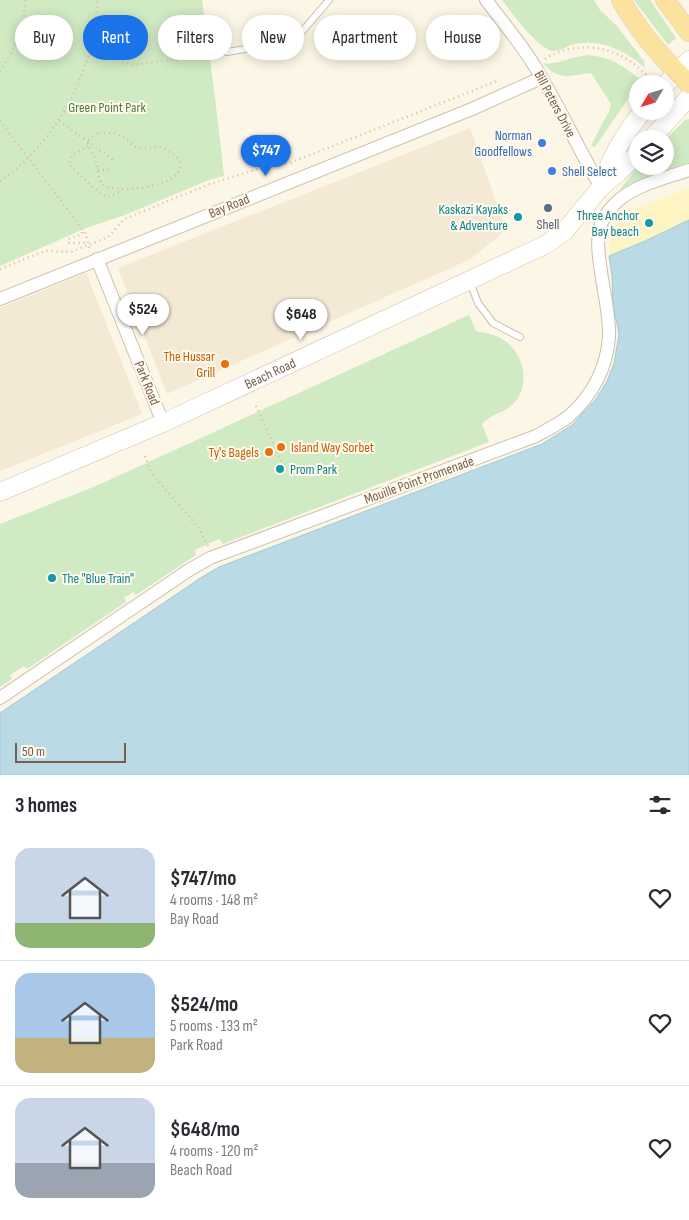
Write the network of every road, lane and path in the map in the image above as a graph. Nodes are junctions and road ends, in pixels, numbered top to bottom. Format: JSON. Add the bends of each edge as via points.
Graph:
{"nodes":[{"id":1,"x":25,"y":0,"type":"edge"},
{"id":2,"x":98,"y":0,"type":"edge"},
{"id":3,"x":329,"y":0,"type":"edge"},
{"id":4,"x":486,"y":0,"type":"edge"},
{"id":5,"x":621,"y":0,"type":"edge"},
{"id":6,"x":665,"y":0,"type":"edge"},
{"id":7,"x":95,"y":15,"type":"edge"},
{"id":8,"x":689,"y":32,"type":"edge"},
{"id":9,"x":232,"y":51,"type":"edge"},
{"id":10,"x":86,"y":60,"type":"edge"},
{"id":11,"x":115,"y":60,"type":"edge"},
{"id":12,"x":170,"y":60,"type":"edge"},
{"id":13,"x":543,"y":60,"type":"dead end"},
{"id":14,"x":0,"y":70,"type":"edge"},
{"id":15,"x":647,"y":75,"type":"edge"},
{"id":16,"x":680,"y":75,"type":"edge"},
{"id":17,"x":541,"y":78,"type":"junction"},
{"id":18,"x":503,"y":79,"type":"dead end"},
{"id":19,"x":689,"y":97,"type":"edge"},
{"id":20,"x":636,"y":120,"type":"edge"},
{"id":21,"x":0,"y":121,"type":"edge"},
{"id":22,"x":59,"y":121,"type":"junction"},
{"id":23,"x":1,"y":126,"type":"edge"},
{"id":24,"x":659,"y":130,"type":"edge"},
{"id":25,"x":87,"y":141,"type":"junction"},
{"id":26,"x":88,"y":146,"type":"junction"},
{"id":27,"x":28,"y":159,"type":"junction"},
{"id":28,"x":115,"y":161,"type":"dead end"},
{"id":29,"x":629,"y":162,"type":"edge"},
{"id":30,"x":98,"y":170,"type":"junction"},
{"id":31,"x":112,"y":170,"type":"dead end"},
{"id":32,"x":689,"y":170,"type":"edge"},
{"id":33,"x":0,"y":181,"type":"edge"},
{"id":34,"x":601,"y":187,"type":"junction"},
{"id":35,"x":119,"y":188,"type":"junction"},
{"id":36,"x":82,"y":231,"type":"junction"},
{"id":37,"x":88,"y":245,"type":"junction"},
{"id":38,"x":97,"y":259,"type":"junction"},
{"id":39,"x":0,"y":270,"type":"edge"},
{"id":40,"x":470,"y":281,"type":"junction"},
{"id":41,"x":0,"y":299,"type":"edge"},
{"id":42,"x":520,"y":337,"type":"dead end"},
{"id":43,"x":256,"y":406,"type":"dead end"},
{"id":44,"x":164,"y":423,"type":"junction"},
{"id":45,"x":145,"y":456,"type":"dead end"},
{"id":46,"x":284,"y":467,"type":"dead end"},
{"id":47,"x":0,"y":492,"type":"edge"},
{"id":48,"x":213,"y":556,"type":"junction"},
{"id":49,"x":0,"y":698,"type":"edge"}],
"edges":[{"from":1,"to":14,"type":"path","via":[[19,37],[10,58]]},
{"from":2,"to":7,"type":"path"},
{"from":3,"to":9,"type":"lane","via":[[294,41]]},
{"from":4,"to":17,"type":"street","name":"Bill Peters Drive"},
{"from":5,"to":16,"type":"main road","via":[[644,36]]},
{"from":6,"to":8,"type":"main road"},
{"from":10,"to":22,"type":"path","via":[[78,86]]},
{"from":11,"to":12,"type":"path","via":[[132,65]]},
{"from":13,"to":15,"type":"path","via":[[561,52],[592,47],[628,59]]},
{"from":17,"to":34,"type":"street","name":"Bill Peters Drive"},
{"from":17,"to":38,"type":"street","name":"Bay Road","via":[[472,109]]},
{"from":18,"to":37,"type":"path","via":[[290,163],[274,164],[210,184],[124,219],[108,237]]},
{"from":19,"to":24,"type":"street"},
{"from":20,"to":34,"type":"street","name":"Beach Road","via":[[608,164]]},
{"from":21,"to":23,"type":"path"},
{"from":22,"to":25,"type":"path"},
{"from":22,"to":27,"type":"path"},
{"from":23,"to":27,"type":"path"},
{"from":25,"to":26,"type":"path"},
{"from":25,"to":28,"type":"path"},
{"from":25,"to":35,"type":"path","via":[[99,133],[114,133],[138,148],[156,147],[168,151],[179,162],[178,172],[169,181]]},
{"from":26,"to":30,"type":"path"},
{"from":26,"to":35,"type":"path","via":[[72,155],[70,164],[107,197],[119,192]]},
{"from":27,"to":33,"type":"path"},
{"from":27,"to":36,"type":"path"},
{"from":29,"to":34,"type":"street","name":"Beach Road"},
{"from":30,"to":31,"type":"path"},
{"from":30,"to":35,"type":"path","via":[[103,184]]},
{"from":32,"to":48,"type":"street","name":"Mouille Point Promenade","via":[[629,193],[608,212],[601,225],[600,256],[610,337],[606,360],[591,392],[568,417],[536,436]]},
{"from":34,"to":40,"type":"street","name":"Beach Road","via":[[564,232],[545,245]]},
{"from":36,"to":37,"type":"path"},
{"from":36,"to":37,"type":"path","via":[[68,241]]},
{"from":37,"to":39,"type":"path","via":[[71,252],[45,251]]},
{"from":38,"to":41,"type":"street","name":"Bay Road"},
{"from":38,"to":44,"type":"street","name":"Park Road"},
{"from":40,"to":42,"type":"lane","via":[[478,303],[493,323]]},
{"from":40,"to":44,"type":"street","name":"Beach Road"},
{"from":43,"to":46,"type":"path"},
{"from":44,"to":47,"type":"street","name":"Beach Road"},
{"from":45,"to":48,"type":"path","via":[[152,474],[200,528]]},
{"from":48,"to":49,"type":"street","name":"Mouille Point Promenade"}]}
